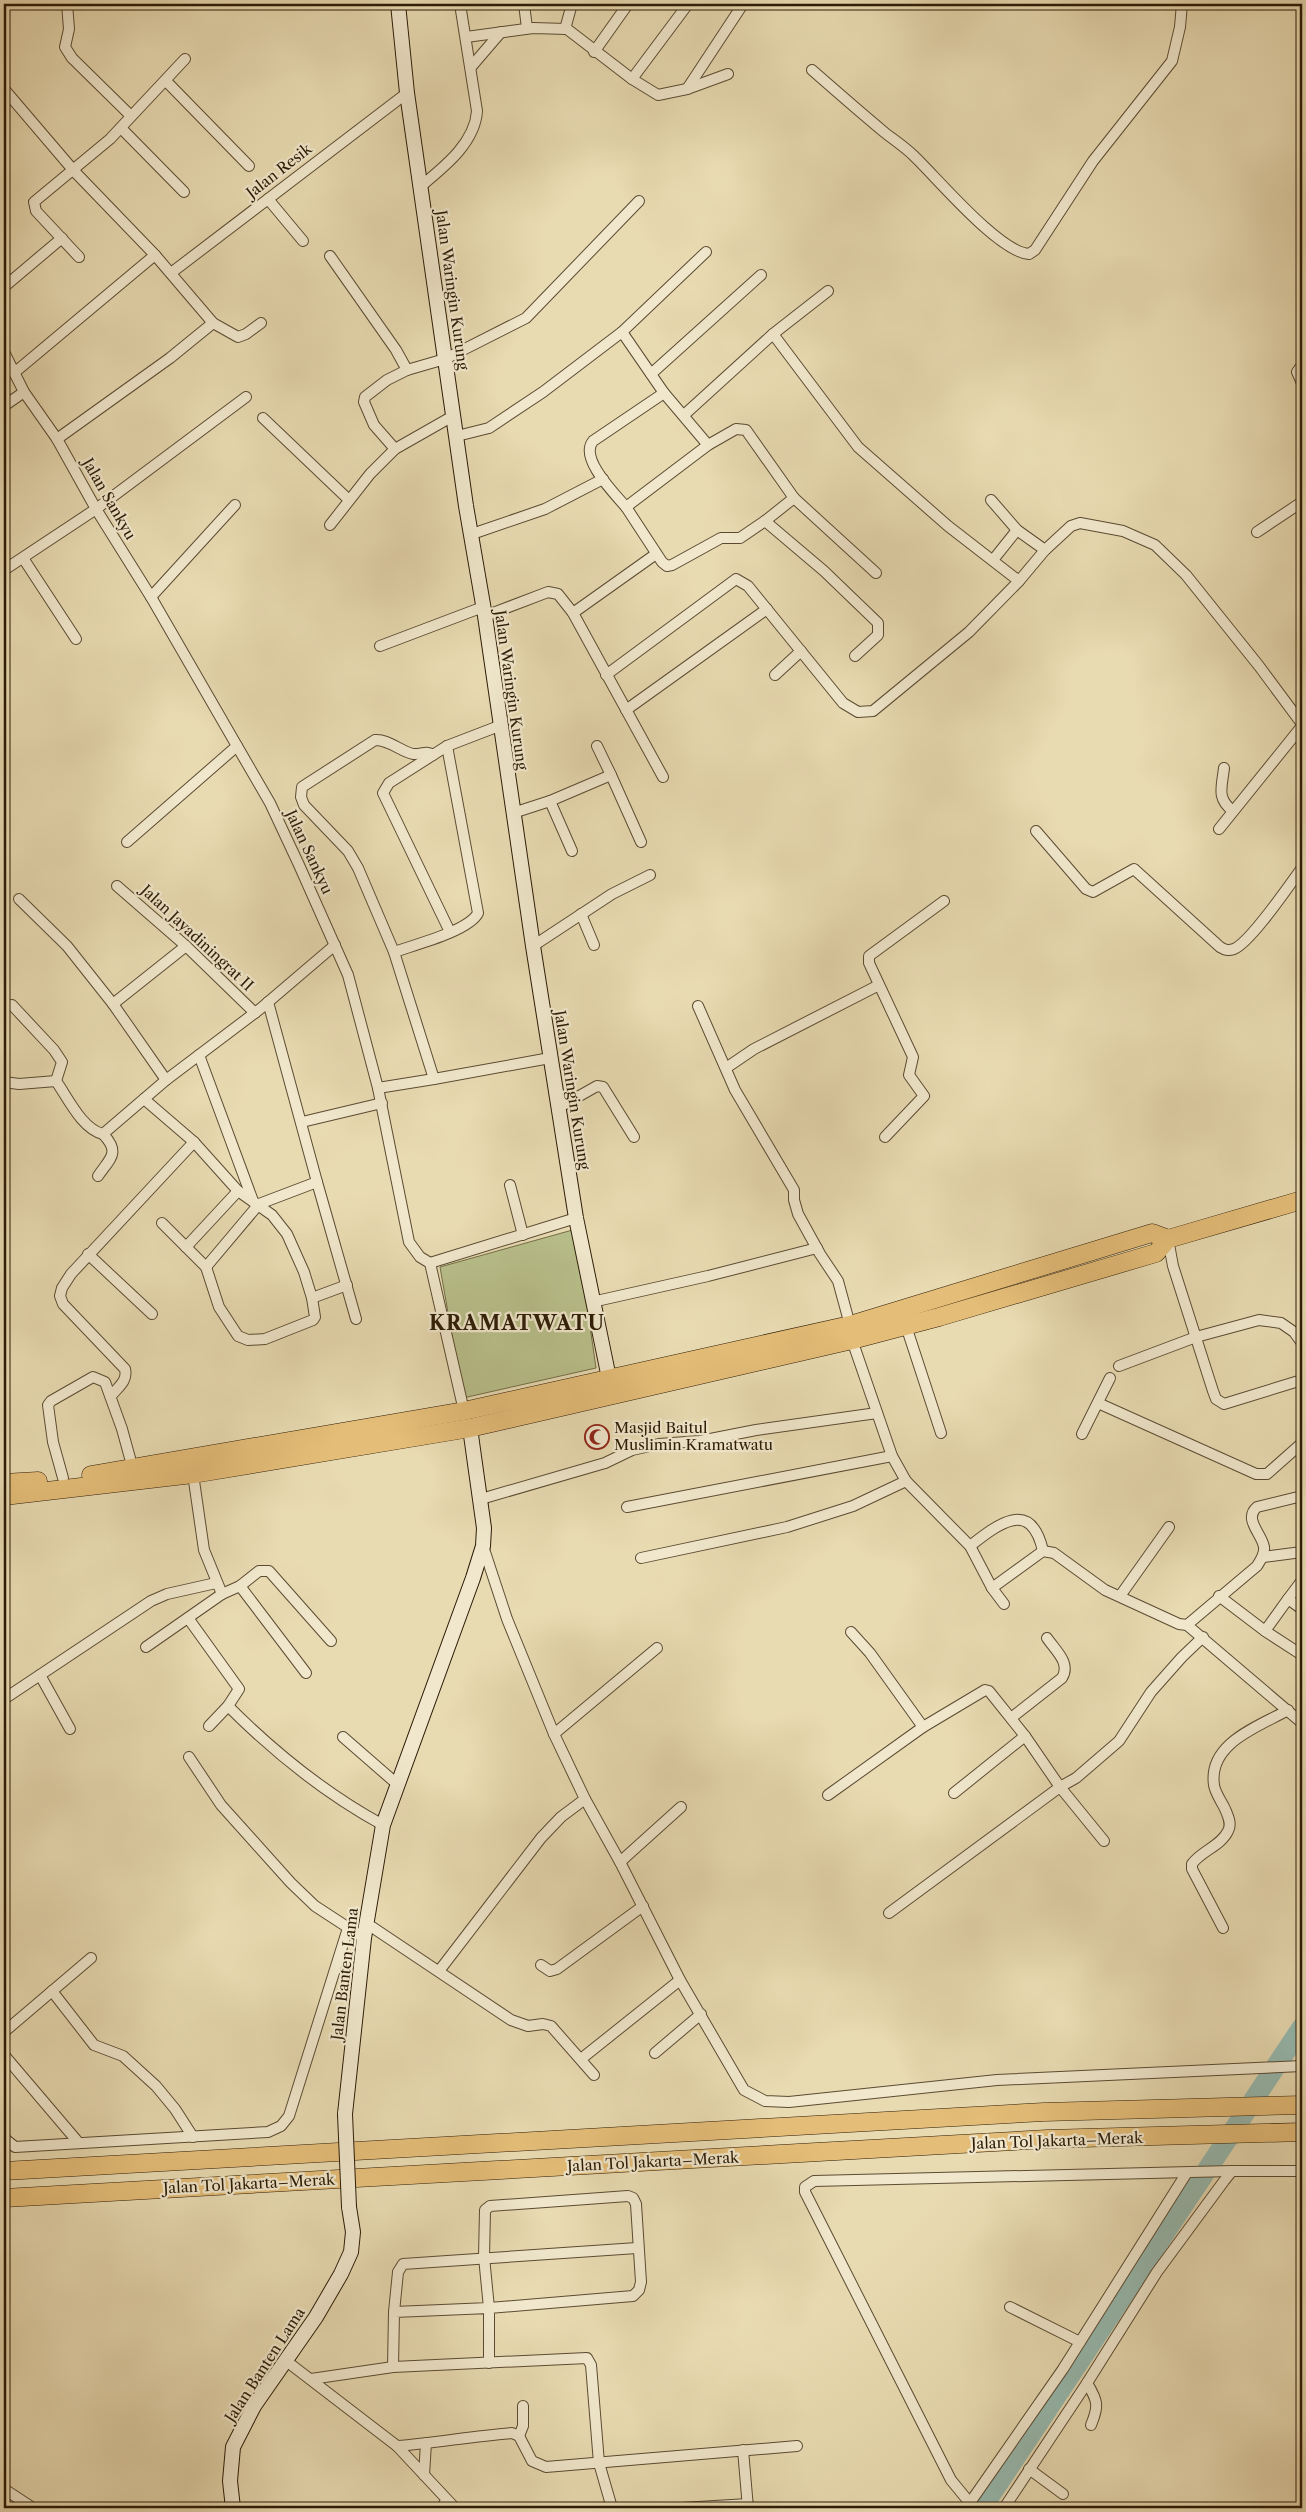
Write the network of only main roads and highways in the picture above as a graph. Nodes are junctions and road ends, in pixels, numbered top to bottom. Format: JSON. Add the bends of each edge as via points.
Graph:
{"nodes":[{"id":1,"x":1302,"y":1200,"type":"edge"},
{"id":2,"x":1168,"y":1239,"type":"junction"},
{"id":3,"x":851,"y":1332,"type":"junction"},
{"id":4,"x":4,"y":1483,"type":"edge"},
{"id":5,"x":4,"y":1496,"type":"edge"},
{"id":6,"x":1302,"y":2105,"type":"edge"},
{"id":7,"x":1300,"y":2132,"type":"edge"},
{"id":8,"x":4,"y":2171,"type":"edge"},
{"id":9,"x":4,"y":2198,"type":"edge"}],
"edges":[{"from":1,"to":2,"type":"highway"},
{"from":2,"to":3,"type":"highway","via":[[1156,1252],[906,1326]]},
{"from":2,"to":3,"type":"highway","via":[[1152,1233]]},
{"from":3,"to":4,"type":"highway","via":[[609,1378],[464,1411],[133,1469]]},
{"from":3,"to":5,"type":"highway","via":[[470,1428],[193,1474]]},
{"from":6,"to":8,"type":"highway","name":"Jalan Tol Jakarta–Merak","via":[[1044,2112]]},
{"from":7,"to":9,"type":"highway","name":"Jalan Tol Jakarta–Merak","via":[[1037,2140]]}]}
